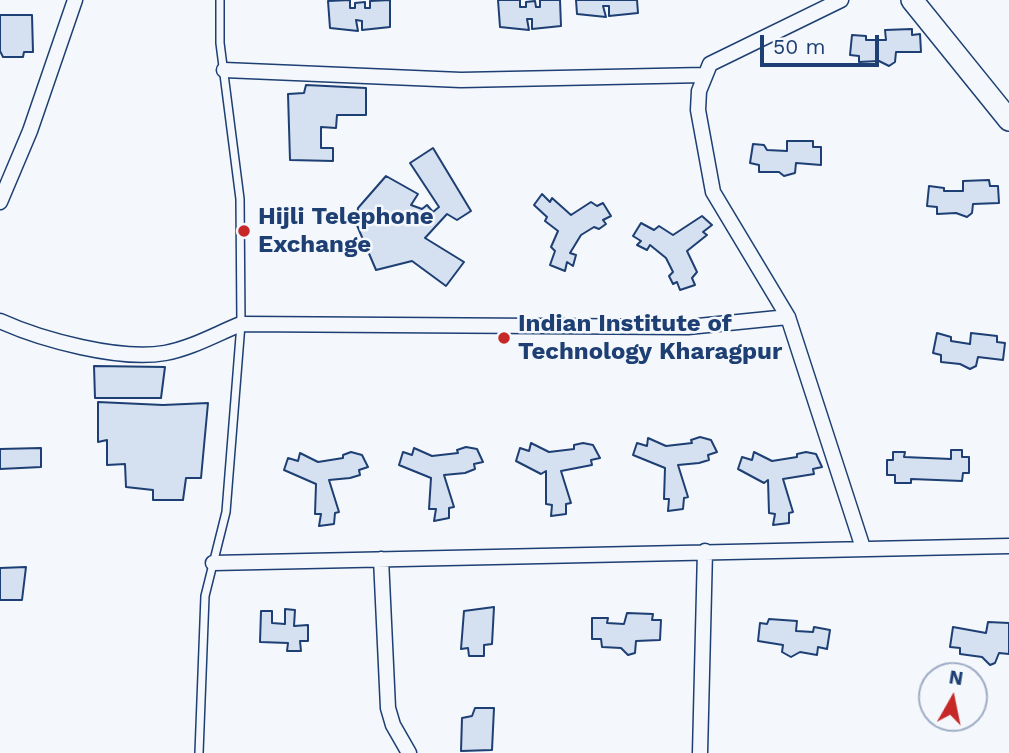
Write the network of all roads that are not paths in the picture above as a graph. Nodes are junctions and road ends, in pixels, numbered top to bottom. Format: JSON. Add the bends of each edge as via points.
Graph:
{"nodes":[{"id":1,"x":75,"y":0,"type":"edge"},
{"id":2,"x":220,"y":0,"type":"edge"},
{"id":3,"x":841,"y":0,"type":"edge"},
{"id":4,"x":912,"y":0,"type":"edge"},
{"id":5,"x":224,"y":70,"type":"junction"},
{"id":6,"x":704,"y":75,"type":"junction"},
{"id":7,"x":1009,"y":120,"type":"edge"},
{"id":8,"x":0,"y":202,"type":"edge"},
{"id":9,"x":788,"y":317,"type":"junction"},
{"id":10,"x":0,"y":321,"type":"edge"},
{"id":11,"x":241,"y":324,"type":"junction"},
{"id":12,"x":1009,"y":546,"type":"edge"},
{"id":13,"x":863,"y":548,"type":"junction"},
{"id":14,"x":705,"y":551,"type":"junction"},
{"id":15,"x":380,"y":559,"type":"junction"},
{"id":16,"x":213,"y":563,"type":"junction"},
{"id":17,"x":198,"y":753,"type":"edge"},
{"id":18,"x":409,"y":753,"type":"edge"},
{"id":19,"x":700,"y":753,"type":"edge"}],
"edges":[{"from":1,"to":8,"type":"street"},
{"from":2,"to":5,"type":"lane"},
{"from":3,"to":6,"type":"street","via":[[721,56]]},
{"from":4,"to":7,"type":"street"},
{"from":5,"to":6,"type":"street","via":[[461,80]]},
{"from":5,"to":11,"type":"lane","via":[[240,199]]},
{"from":6,"to":9,"type":"street","via":[[698,110],[713,192]]},
{"from":9,"to":11,"type":"street","via":[[688,327]]},
{"from":9,"to":13,"type":"street"},
{"from":10,"to":11,"type":"street","via":[[88,347],[142,354],[189,347]]},
{"from":11,"to":16,"type":"lane","via":[[228,492]]},
{"from":12,"to":13,"type":"street"},
{"from":13,"to":14,"type":"street"},
{"from":14,"to":15,"type":"street"},
{"from":14,"to":19,"type":"street"},
{"from":15,"to":16,"type":"street"},
{"from":15,"to":18,"type":"street","via":[[388,708]]},
{"from":16,"to":17,"type":"lane","via":[[205,596]]}]}
